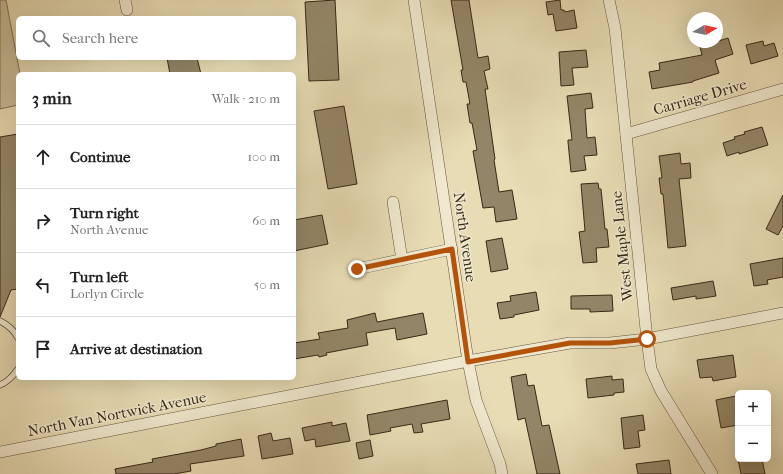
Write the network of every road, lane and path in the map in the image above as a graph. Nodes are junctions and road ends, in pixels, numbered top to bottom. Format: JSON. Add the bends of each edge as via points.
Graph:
{"nodes":[{"id":1,"x":414,"y":0,"type":"edge"},
{"id":2,"x":609,"y":0,"type":"edge"},
{"id":3,"x":783,"y":89,"type":"edge"},
{"id":4,"x":626,"y":134,"type":"junction"},
{"id":5,"x":393,"y":202,"type":"dead end"},
{"id":6,"x":452,"y":249,"type":"junction"},
{"id":7,"x":402,"y":260,"type":"junction"},
{"id":8,"x":357,"y":269,"type":"dead end"},
{"id":9,"x":783,"y":313,"type":"edge"},
{"id":10,"x":0,"y":321,"type":"edge"},
{"id":11,"x":16,"y":333,"type":"edge"},
{"id":12,"x":647,"y":339,"type":"junction"},
{"id":13,"x":468,"y":362,"type":"junction"},
{"id":14,"x":16,"y":372,"type":"edge"},
{"id":15,"x":0,"y":385,"type":"edge"},
{"id":16,"x":0,"y":452,"type":"edge"},
{"id":17,"x":502,"y":474,"type":"edge"},
{"id":18,"x":712,"y":474,"type":"edge"}],
"edges":[{"from":1,"to":6,"type":"street","name":"North Avenue"},
{"from":2,"to":4,"type":"street","name":"West Maple Lane","via":[[615,28]]},
{"from":3,"to":4,"type":"street","name":"Carriage Drive"},
{"from":4,"to":12,"type":"street","name":"West Maple Lane"},
{"from":5,"to":7,"type":"street"},
{"from":6,"to":7,"type":"street"},
{"from":6,"to":13,"type":"street","name":"North Avenue"},
{"from":7,"to":8,"type":"street"},
{"from":9,"to":12,"type":"street","name":"North Van Nortwick Avenue"},
{"from":10,"to":11,"type":"lane"},
{"from":12,"to":13,"type":"street","name":"North Van Nortwick Avenue","via":[[610,343],[570,343]]},
{"from":12,"to":18,"type":"street","name":"West Maple Lane","via":[[651,368],[661,391]]},
{"from":13,"to":16,"type":"street","name":"North Van Nortwick Avenue"},
{"from":13,"to":17,"type":"street","name":"North Avenue","via":[[476,400]]},
{"from":14,"to":15,"type":"lane"}]}
